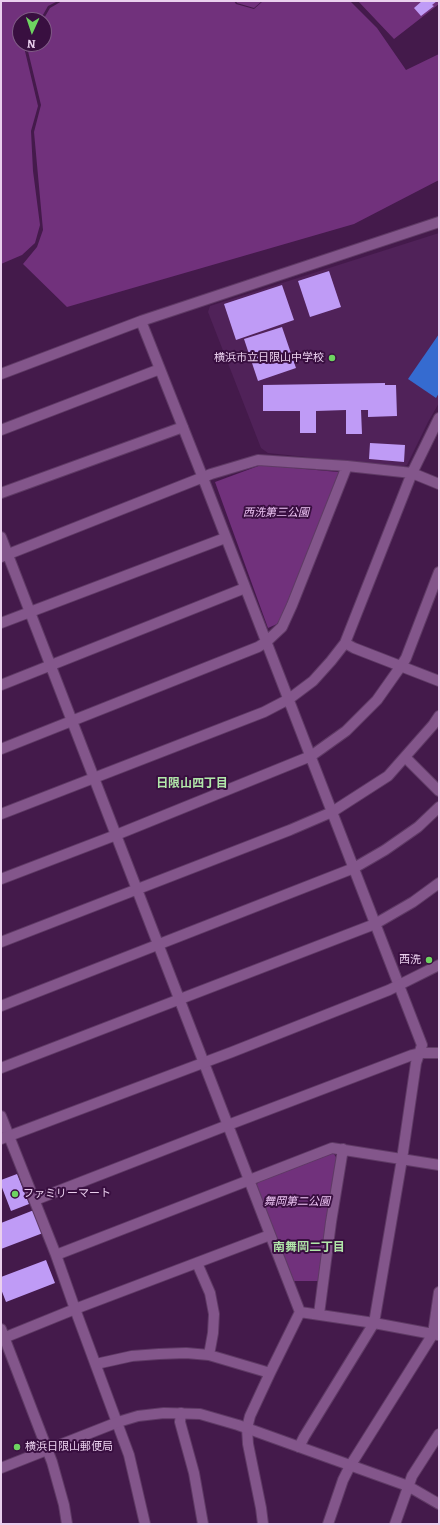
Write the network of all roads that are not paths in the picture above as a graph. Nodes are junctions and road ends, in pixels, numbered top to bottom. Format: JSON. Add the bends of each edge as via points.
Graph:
{"nodes":[{"id":1,"x":439,"y":222,"type":"edge"},
{"id":2,"x":141,"y":320,"type":"junction"},
{"id":3,"x":160,"y":369,"type":"junction"},
{"id":4,"x":1,"y":374,"type":"edge"},
{"id":5,"x":439,"y":418,"type":"edge"},
{"id":6,"x":183,"y":427,"type":"junction"},
{"id":7,"x":1,"y":430,"type":"edge"},
{"id":8,"x":348,"y":466,"type":"junction"},
{"id":9,"x":412,"y":473,"type":"junction"},
{"id":10,"x":203,"y":478,"type":"junction"},
{"id":11,"x":439,"y":484,"type":"edge"},
{"id":12,"x":1,"y":493,"type":"edge"},
{"id":13,"x":1,"y":537,"type":"edge"},
{"id":14,"x":226,"y":538,"type":"junction"},
{"id":15,"x":4,"y":556,"type":"edge"},
{"id":16,"x":439,"y":572,"type":"edge"},
{"id":17,"x":245,"y":588,"type":"junction"},
{"id":18,"x":30,"y":611,"type":"junction"},
{"id":19,"x":1,"y":623,"type":"edge"},
{"id":20,"x":266,"y":642,"type":"junction"},
{"id":21,"x":345,"y":643,"type":"junction"},
{"id":22,"x":50,"y":666,"type":"junction"},
{"id":23,"x":402,"y":666,"type":"junction"},
{"id":24,"x":439,"y":681,"type":"edge"},
{"id":25,"x":1,"y":685,"type":"edge"},
{"id":26,"x":289,"y":699,"type":"junction"},
{"id":27,"x":439,"y":716,"type":"edge"},
{"id":28,"x":72,"y":722,"type":"junction"},
{"id":29,"x":1,"y":749,"type":"edge"},
{"id":30,"x":311,"y":756,"type":"junction"},
{"id":31,"x":405,"y":758,"type":"junction"},
{"id":32,"x":94,"y":778,"type":"junction"},
{"id":33,"x":439,"y":791,"type":"edge"},
{"id":34,"x":439,"y":807,"type":"edge"},
{"id":35,"x":332,"y":812,"type":"junction"},
{"id":36,"x":1,"y":814,"type":"edge"},
{"id":37,"x":116,"y":836,"type":"junction"},
{"id":38,"x":354,"y":868,"type":"junction"},
{"id":39,"x":1,"y":879,"type":"edge"},
{"id":40,"x":439,"y":883,"type":"edge"},
{"id":41,"x":136,"y":889,"type":"junction"},
{"id":42,"x":375,"y":924,"type":"junction"},
{"id":43,"x":1,"y":942,"type":"edge"},
{"id":44,"x":158,"y":945,"type":"junction"},
{"id":45,"x":439,"y":965,"type":"edge"},
{"id":46,"x":399,"y":984,"type":"junction"},
{"id":47,"x":179,"y":999,"type":"junction"},
{"id":48,"x":1,"y":1006,"type":"edge"},
{"id":49,"x":420,"y":1053,"type":"junction"},
{"id":50,"x":439,"y":1053,"type":"edge"},
{"id":51,"x":204,"y":1064,"type":"junction"},
{"id":52,"x":1,"y":1068,"type":"edge"},
{"id":53,"x":1,"y":1116,"type":"edge"},
{"id":54,"x":228,"y":1125,"type":"junction"},
{"id":55,"x":5,"y":1138,"type":"edge"},
{"id":56,"x":343,"y":1149,"type":"junction"},
{"id":57,"x":402,"y":1159,"type":"junction"},
{"id":58,"x":439,"y":1165,"type":"edge"},
{"id":59,"x":248,"y":1179,"type":"junction"},
{"id":60,"x":35,"y":1200,"type":"junction"},
{"id":61,"x":270,"y":1235,"type":"junction"},
{"id":62,"x":56,"y":1254,"type":"junction"},
{"id":63,"x":197,"y":1263,"type":"junction"},
{"id":64,"x":439,"y":1292,"type":"edge"},
{"id":65,"x":75,"y":1310,"type":"junction"},
{"id":66,"x":300,"y":1312,"type":"junction"},
{"id":67,"x":319,"y":1314,"type":"junction"},
{"id":68,"x":374,"y":1323,"type":"junction"},
{"id":69,"x":436,"y":1334,"type":"edge"},
{"id":70,"x":2,"y":1335,"type":"edge"},
{"id":71,"x":209,"y":1355,"type":"junction"},
{"id":72,"x":96,"y":1364,"type":"junction"},
{"id":73,"x":270,"y":1372,"type":"junction"},
{"id":74,"x":181,"y":1413,"type":"junction"},
{"id":75,"x":118,"y":1422,"type":"junction"},
{"id":76,"x":247,"y":1428,"type":"junction"},
{"id":77,"x":439,"y":1434,"type":"edge"},
{"id":78,"x":299,"y":1447,"type":"junction"},
{"id":79,"x":48,"y":1449,"type":"junction"},
{"id":80,"x":350,"y":1466,"type":"junction"},
{"id":81,"x":1,"y":1468,"type":"edge"},
{"id":82,"x":408,"y":1486,"type":"junction"},
{"id":83,"x":439,"y":1504,"type":"edge"},
{"id":84,"x":67,"y":1524,"type":"edge"},
{"id":85,"x":145,"y":1524,"type":"edge"},
{"id":86,"x":202,"y":1524,"type":"edge"},
{"id":87,"x":263,"y":1524,"type":"edge"},
{"id":88,"x":328,"y":1524,"type":"edge"},
{"id":89,"x":395,"y":1524,"type":"edge"}],
"edges":[{"from":1,"to":2,"type":"street"},
{"from":2,"to":3,"type":"street"},
{"from":2,"to":4,"type":"street"},
{"from":3,"to":6,"type":"street"},
{"from":3,"to":7,"type":"street"},
{"from":5,"to":9,"type":"street"},
{"from":6,"to":10,"type":"street"},
{"from":6,"to":12,"type":"street"},
{"from":8,"to":9,"type":"street"},
{"from":8,"to":10,"type":"street","via":[[258,460]]},
{"from":8,"to":20,"type":"street","via":[[285,621]]},
{"from":9,"to":11,"type":"street"},
{"from":9,"to":21,"type":"street"},
{"from":10,"to":14,"type":"street"},
{"from":10,"to":15,"type":"street"},
{"from":13,"to":15,"type":"street"},
{"from":14,"to":17,"type":"street"},
{"from":14,"to":18,"type":"street"},
{"from":15,"to":18,"type":"street"},
{"from":16,"to":23,"type":"street"},
{"from":17,"to":20,"type":"street"},
{"from":17,"to":22,"type":"street"},
{"from":18,"to":19,"type":"street"},
{"from":18,"to":22,"type":"street"},
{"from":20,"to":26,"type":"street"},
{"from":20,"to":28,"type":"street"},
{"from":21,"to":23,"type":"street"},
{"from":21,"to":26,"type":"street","via":[[313,681]]},
{"from":22,"to":25,"type":"street"},
{"from":22,"to":28,"type":"street"},
{"from":23,"to":24,"type":"street"},
{"from":23,"to":30,"type":"street","via":[[376,700],[346,731]]},
{"from":26,"to":30,"type":"street"},
{"from":26,"to":32,"type":"street","via":[[264,712]]},
{"from":27,"to":31,"type":"street"},
{"from":28,"to":29,"type":"street"},
{"from":28,"to":32,"type":"street"},
{"from":30,"to":35,"type":"street"},
{"from":30,"to":37,"type":"street"},
{"from":31,"to":33,"type":"street"},
{"from":31,"to":35,"type":"street","via":[[388,776]]},
{"from":32,"to":36,"type":"street"},
{"from":32,"to":37,"type":"street"},
{"from":34,"to":38,"type":"street","via":[[418,827]]},
{"from":35,"to":38,"type":"street"},
{"from":35,"to":41,"type":"street"},
{"from":37,"to":39,"type":"street"},
{"from":37,"to":41,"type":"street"},
{"from":38,"to":42,"type":"street"},
{"from":38,"to":44,"type":"street"},
{"from":40,"to":42,"type":"street"},
{"from":41,"to":43,"type":"street"},
{"from":41,"to":44,"type":"street"},
{"from":42,"to":46,"type":"street"},
{"from":42,"to":47,"type":"street"},
{"from":44,"to":47,"type":"street"},
{"from":44,"to":48,"type":"street"},
{"from":45,"to":46,"type":"street"},
{"from":46,"to":49,"type":"street","via":[[422,1045]]},
{"from":46,"to":51,"type":"street"},
{"from":47,"to":51,"type":"street"},
{"from":47,"to":52,"type":"street"},
{"from":49,"to":50,"type":"street"},
{"from":49,"to":54,"type":"street"},
{"from":49,"to":57,"type":"street","via":[[416,1063]]},
{"from":51,"to":54,"type":"street"},
{"from":51,"to":55,"type":"street"},
{"from":53,"to":55,"type":"street"},
{"from":54,"to":59,"type":"street"},
{"from":54,"to":60,"type":"street"},
{"from":55,"to":60,"type":"street"},
{"from":56,"to":57,"type":"street"},
{"from":56,"to":59,"type":"street","via":[[332,1148]]},
{"from":56,"to":67,"type":"street"},
{"from":57,"to":58,"type":"street"},
{"from":57,"to":68,"type":"street"},
{"from":59,"to":61,"type":"street"},
{"from":59,"to":62,"type":"street"},
{"from":60,"to":62,"type":"street"},
{"from":61,"to":63,"type":"street"},
{"from":61,"to":66,"type":"street"},
{"from":62,"to":65,"type":"street"},
{"from":63,"to":65,"type":"street"},
{"from":63,"to":71,"type":"street","via":[[210,1292],[214,1314]]},
{"from":64,"to":69,"type":"street"},
{"from":65,"to":70,"type":"street"},
{"from":65,"to":72,"type":"street"},
{"from":66,"to":67,"type":"street"},
{"from":66,"to":73,"type":"street"},
{"from":67,"to":68,"type":"street"},
{"from":68,"to":69,"type":"street"},
{"from":68,"to":78,"type":"street"},
{"from":69,"to":80,"type":"street"},
{"from":70,"to":79,"type":"street"},
{"from":71,"to":72,"type":"street","via":[[186,1353],[132,1356]]},
{"from":71,"to":73,"type":"street"},
{"from":72,"to":75,"type":"street"},
{"from":73,"to":76,"type":"street"},
{"from":74,"to":75,"type":"street","via":[[138,1416]]},
{"from":74,"to":76,"type":"street","via":[[200,1414]]},
{"from":74,"to":86,"type":"street","via":[[180,1422],[194,1473]]},
{"from":75,"to":79,"type":"street"},
{"from":75,"to":85,"type":"street","via":[[129,1455]]},
{"from":76,"to":78,"type":"street"},
{"from":76,"to":87,"type":"street"},
{"from":77,"to":82,"type":"street"},
{"from":78,"to":80,"type":"street"},
{"from":79,"to":81,"type":"street"},
{"from":79,"to":84,"type":"street"},
{"from":80,"to":82,"type":"street"},
{"from":80,"to":88,"type":"street"},
{"from":82,"to":83,"type":"street"},
{"from":82,"to":89,"type":"street"}]}
